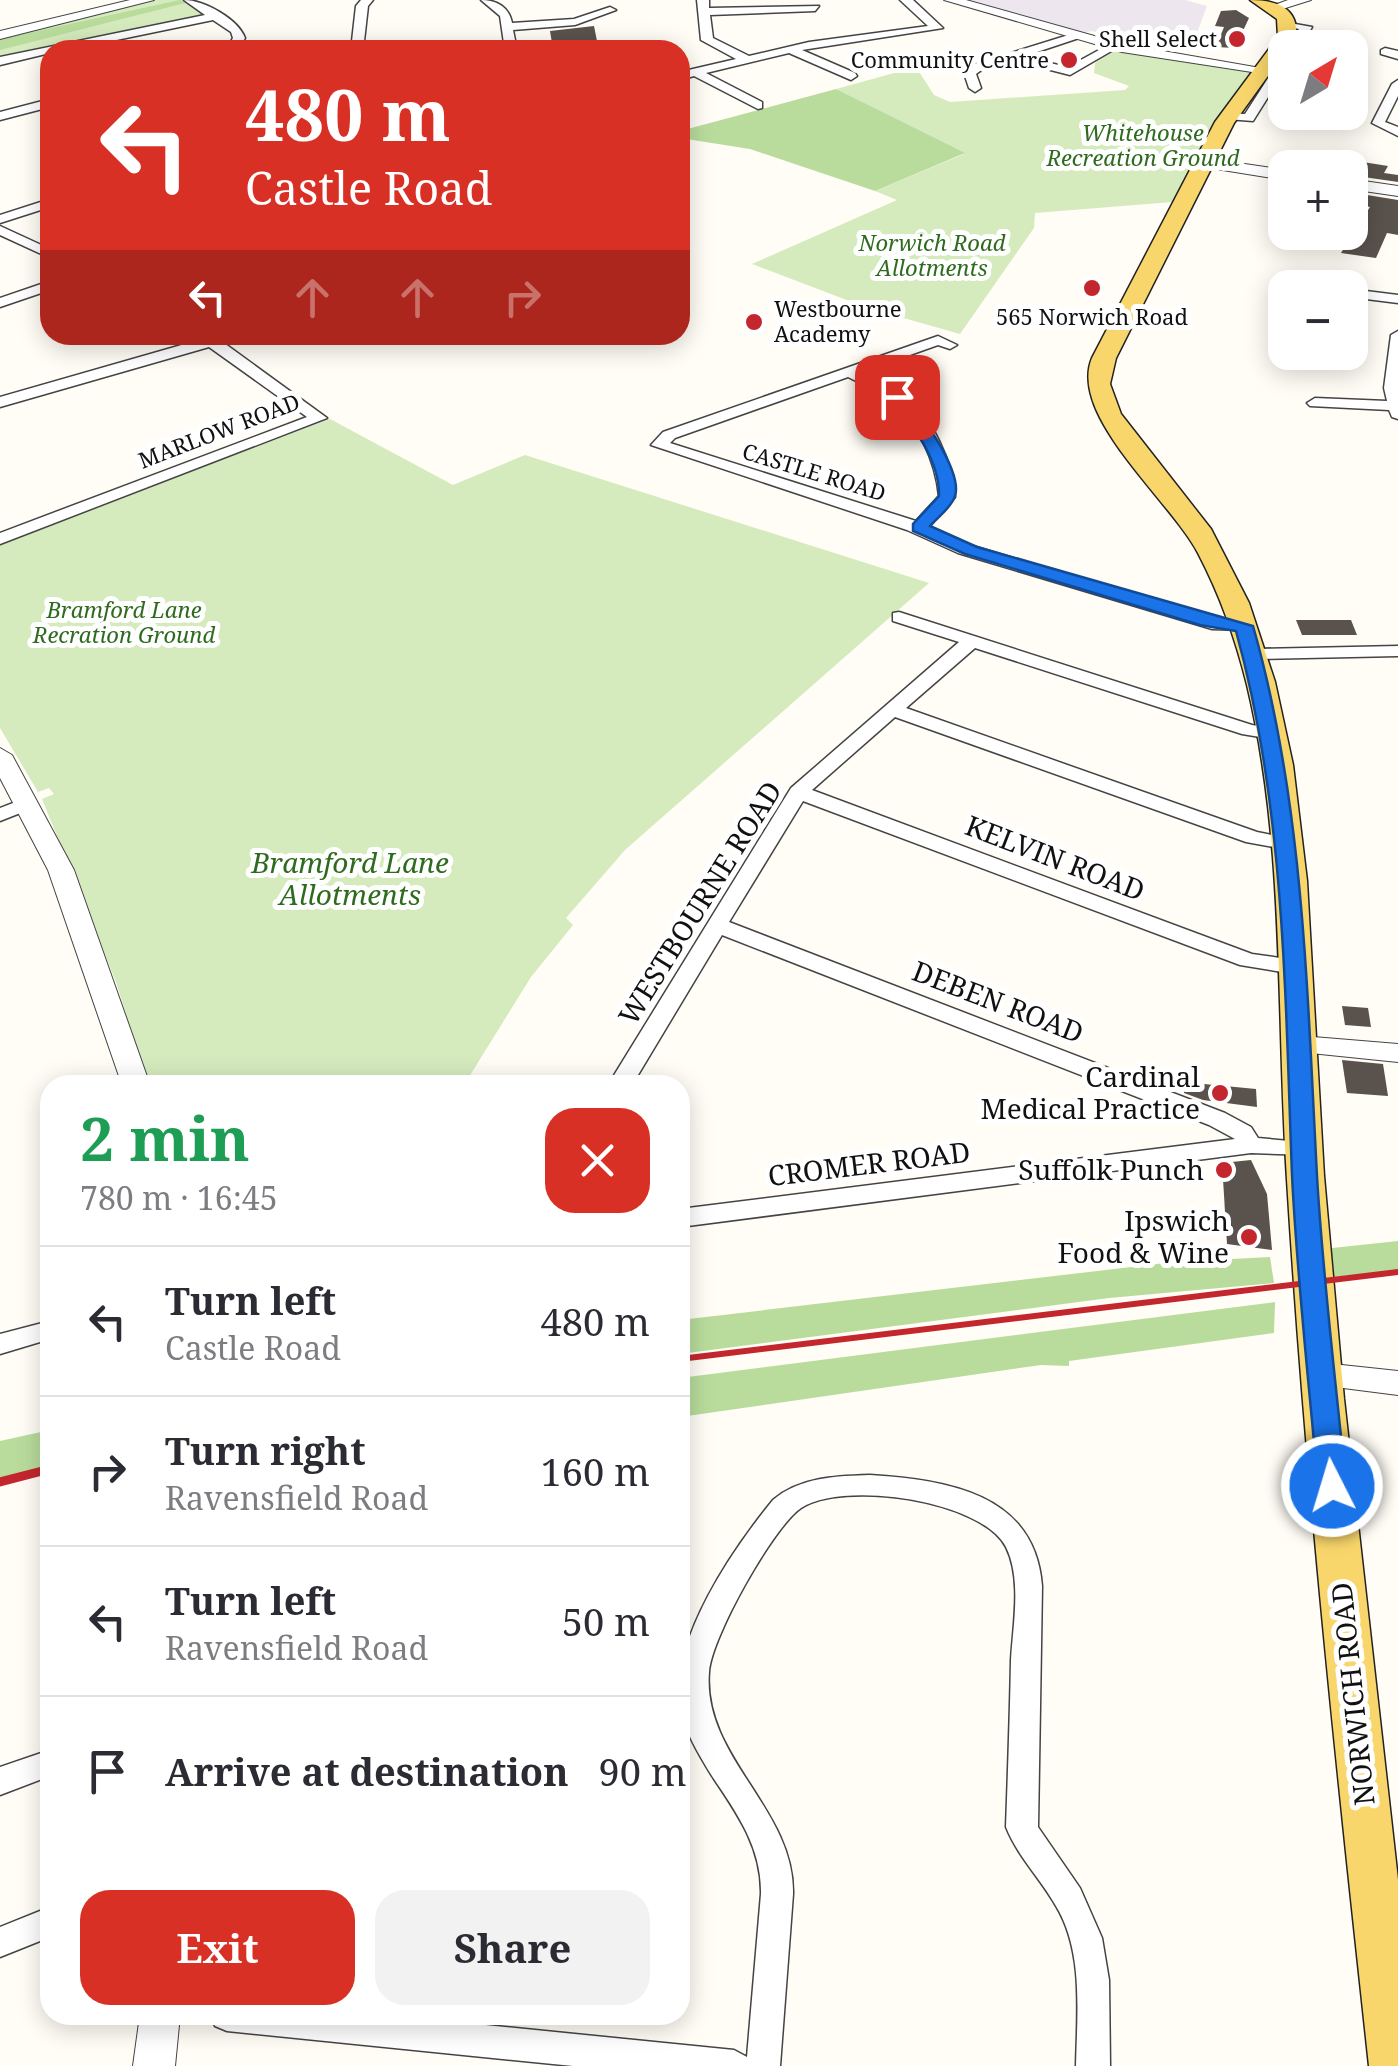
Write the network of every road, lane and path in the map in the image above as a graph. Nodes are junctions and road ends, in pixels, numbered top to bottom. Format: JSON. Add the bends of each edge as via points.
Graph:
{"nodes":[{"id":1,"x":147,"y":0,"type":"edge"},
{"id":2,"x":190,"y":0,"type":"edge"},
{"id":3,"x":367,"y":0,"type":"edge"},
{"id":4,"x":488,"y":0,"type":"edge"},
{"id":5,"x":906,"y":0,"type":"edge"},
{"id":6,"x":951,"y":0,"type":"edge"},
{"id":7,"x":1304,"y":0,"type":"edge"},
{"id":8,"x":124,"y":2,"type":"edge"},
{"id":9,"x":1268,"y":4,"type":"edge"},
{"id":10,"x":703,"y":6,"type":"edge"},
{"id":11,"x":815,"y":8,"type":"dead end"},
{"id":12,"x":612,"y":9,"type":"dead end"},
{"id":13,"x":215,"y":16,"type":"junction"},
{"id":14,"x":1288,"y":24,"type":"junction"},
{"id":15,"x":508,"y":27,"type":"junction"},
{"id":16,"x":1304,"y":30,"type":"edge"},
{"id":17,"x":0,"y":35,"type":"edge"},
{"id":18,"x":1075,"y":36,"type":"junction"},
{"id":19,"x":99,"y":40,"type":"edge"},
{"id":20,"x":236,"y":40,"type":"edge"},
{"id":21,"x":358,"y":40,"type":"edge"},
{"id":22,"x":509,"y":40,"type":"edge"},
{"id":23,"x":1114,"y":46,"type":"junction"},
{"id":24,"x":789,"y":50,"type":"junction"},
{"id":25,"x":40,"y":52,"type":"edge"},
{"id":26,"x":1013,"y":58,"type":"junction"},
{"id":27,"x":748,"y":60,"type":"junction"},
{"id":28,"x":0,"y":61,"type":"edge"},
{"id":29,"x":1265,"y":70,"type":"junction"},
{"id":30,"x":696,"y":73,"type":"junction"},
{"id":31,"x":690,"y":74,"type":"edge"},
{"id":32,"x":852,"y":76,"type":"dead end"},
{"id":33,"x":1398,"y":84,"type":"edge"},
{"id":34,"x":975,"y":88,"type":"dead end"},
{"id":35,"x":1268,"y":88,"type":"edge"},
{"id":36,"x":40,"y":105,"type":"edge"},
{"id":37,"x":758,"y":106,"type":"dead end"},
{"id":38,"x":3,"y":112,"type":"edge"},
{"id":39,"x":1226,"y":127,"type":"junction"},
{"id":40,"x":1398,"y":132,"type":"edge"},
{"id":41,"x":1268,"y":160,"type":"edge"},
{"id":42,"x":1368,"y":187,"type":"edge"},
{"id":43,"x":1398,"y":191,"type":"edge"},
{"id":44,"x":40,"y":198,"type":"edge"},
{"id":45,"x":40,"y":204,"type":"edge"},
{"id":46,"x":27,"y":205,"type":"junction"},
{"id":47,"x":0,"y":209,"type":"edge"},
{"id":48,"x":0,"y":220,"type":"edge"},
{"id":49,"x":0,"y":230,"type":"edge"},
{"id":50,"x":40,"y":249,"type":"edge"},
{"id":51,"x":40,"y":289,"type":"edge"},
{"id":52,"x":1368,"y":295,"type":"edge"},
{"id":53,"x":1398,"y":299,"type":"edge"},
{"id":54,"x":0,"y":303,"type":"edge"},
{"id":55,"x":1398,"y":335,"type":"edge"},
{"id":56,"x":184,"y":345,"type":"edge"},
{"id":57,"x":217,"y":345,"type":"edge"},
{"id":58,"x":950,"y":345,"type":"dead end"},
{"id":59,"x":848,"y":371,"type":"junction"},
{"id":60,"x":0,"y":402,"type":"edge"},
{"id":61,"x":1315,"y":403,"type":"dead end"},
{"id":62,"x":1397,"y":410,"type":"edge"},
{"id":63,"x":919,"y":528,"type":"junction"},
{"id":64,"x":0,"y":539,"type":"edge"},
{"id":65,"x":899,"y":617,"type":"dead end"},
{"id":66,"x":973,"y":640,"type":"junction"},
{"id":67,"x":1249,"y":640,"type":"junction"},
{"id":68,"x":1398,"y":650,"type":"edge"},
{"id":69,"x":893,"y":710,"type":"junction"},
{"id":70,"x":1272,"y":732,"type":"junction"},
{"id":71,"x":0,"y":755,"type":"edge"},
{"id":72,"x":798,"y":792,"type":"junction"},
{"id":73,"x":26,"y":804,"type":"junction"},
{"id":74,"x":0,"y":815,"type":"edge"},
{"id":75,"x":1284,"y":843,"type":"junction"},
{"id":76,"x":717,"y":925,"type":"junction"},
{"id":77,"x":1294,"y":967,"type":"junction"},
{"id":78,"x":1300,"y":1045,"type":"junction"},
{"id":79,"x":1398,"y":1053,"type":"edge"},
{"id":80,"x":132,"y":1075,"type":"edge"},
{"id":81,"x":626,"y":1075,"type":"edge"},
{"id":82,"x":1251,"y":1145,"type":"junction"},
{"id":83,"x":1303,"y":1149,"type":"junction"},
{"id":84,"x":690,"y":1217,"type":"edge"},
{"id":85,"x":40,"y":1333,"type":"edge"},
{"id":86,"x":0,"y":1344,"type":"edge"},
{"id":87,"x":1322,"y":1375,"type":"junction"},
{"id":88,"x":1398,"y":1383,"type":"edge"},
{"id":89,"x":40,"y":1767,"type":"edge"},
{"id":90,"x":0,"y":1781,"type":"edge"},
{"id":91,"x":40,"y":1926,"type":"edge"},
{"id":92,"x":0,"y":1942,"type":"edge"},
{"id":93,"x":159,"y":2025,"type":"edge"},
{"id":94,"x":415,"y":2025,"type":"edge"},
{"id":95,"x":154,"y":2066,"type":"edge"},
{"id":96,"x":734,"y":2066,"type":"edge"},
{"id":97,"x":763,"y":2066,"type":"edge"},
{"id":98,"x":1093,"y":2066,"type":"edge"},
{"id":99,"x":1394,"y":2066,"type":"edge"}],
"edges":[{"from":1,"to":8,"type":"street"},
{"from":2,"to":13,"type":"street"},
{"from":3,"to":21,"type":"street"},
{"from":4,"to":15,"type":"street"},
{"from":5,"to":24,"type":"street","via":[[937,26]]},
{"from":6,"to":18,"type":"street"},
{"from":7,"to":9,"type":"street"},
{"from":8,"to":17,"type":"street"},
{"from":9,"to":14,"type":"main road"},
{"from":10,"to":11,"type":"street"},
{"from":10,"to":27,"type":"street","via":[[708,40]]},
{"from":12,"to":15,"type":"street","via":[[568,23]]},
{"from":13,"to":19,"type":"street"},
{"from":13,"to":20,"type":"street","via":[[238,34]]},
{"from":14,"to":16,"type":"street"},
{"from":14,"to":29,"type":"main road","name":"NORWICH ROAD","via":[[1283,46]]},
{"from":15,"to":22,"type":"street"},
{"from":18,"to":23,"type":"street"},
{"from":18,"to":26,"type":"street"},
{"from":23,"to":26,"type":"street","via":[[1082,68],[1061,72]]},
{"from":23,"to":29,"type":"street"},
{"from":24,"to":27,"type":"street"},
{"from":24,"to":32,"type":"street"},
{"from":25,"to":28,"type":"street"},
{"from":26,"to":34,"type":"street","via":[[972,70]]},
{"from":27,"to":30,"type":"street"},
{"from":29,"to":39,"type":"main road","name":"NORWICH ROAD"},
{"from":30,"to":31,"type":"street"},
{"from":30,"to":37,"type":"street"},
{"from":33,"to":40,"type":"street","via":[[1378,123]]},
{"from":35,"to":39,"type":"street","name":"NORWICH ROAD","via":[[1249,118]]},
{"from":36,"to":38,"type":"street"},
{"from":39,"to":41,"type":"street"},
{"from":39,"to":67,"type":"main road","name":"NORWICH ROAD","via":[[1100,364],[1098,386],[1110,414],[1199,532]]},
{"from":42,"to":43,"type":"street"},
{"from":44,"to":46,"type":"street"},
{"from":45,"to":46,"type":"street"},
{"from":46,"to":47,"type":"street"},
{"from":46,"to":48,"type":"street"},
{"from":49,"to":50,"type":"street"},
{"from":51,"to":54,"type":"street"},
{"from":52,"to":53,"type":"street"},
{"from":55,"to":62,"type":"street","via":[[1392,388]]},
{"from":56,"to":60,"type":"street"},
{"from":57,"to":64,"type":"street","name":"MARLOW ROAD","via":[[320,418]]},
{"from":58,"to":59,"type":"street","via":[[938,340]]},
{"from":59,"to":63,"type":"street","via":[[907,406],[945,470],[947,497]]},
{"from":59,"to":63,"type":"street","name":"CASTLE ROAD","via":[[669,435],[659,445]]},
{"from":61,"to":62,"type":"street"},
{"from":63,"to":67,"type":"street","name":"CASTLE ROAD"},
{"from":65,"to":66,"type":"street"},
{"from":66,"to":69,"type":"street","name":"WESTBOURNE ROAD"},
{"from":66,"to":70,"type":"street"},
{"from":67,"to":68,"type":"street","name":"CASTLE ROAD"},
{"from":67,"to":70,"type":"main road","name":"NORWICH ROAD"},
{"from":69,"to":72,"type":"street","name":"WESTBOURNE ROAD"},
{"from":69,"to":75,"type":"street","via":[[1253,838]]},
{"from":70,"to":75,"type":"main road","name":"NORWICH ROAD"},
{"from":71,"to":73,"type":"street"},
{"from":72,"to":76,"type":"street","name":"WESTBOURNE ROAD"},
{"from":72,"to":77,"type":"street","name":"KELVIN ROAD","via":[[1248,960]]},
{"from":73,"to":74,"type":"street"},
{"from":73,"to":80,"type":"street","via":[[60,870]]},
{"from":75,"to":77,"type":"main road","name":"NORWICH ROAD"},
{"from":76,"to":81,"type":"street","name":"WESTBOURNE ROAD"},
{"from":76,"to":82,"type":"street","name":"DEBEN ROAD","via":[[1217,1119]]},
{"from":77,"to":78,"type":"main road","name":"NORWICH ROAD"},
{"from":78,"to":79,"type":"street"},
{"from":78,"to":83,"type":"main road","name":"NORWICH ROAD"},
{"from":82,"to":83,"type":"street","name":"CROMER ROAD"},
{"from":82,"to":84,"type":"street","name":"CROMER ROAD"},
{"from":83,"to":87,"type":"main road","name":"NORWICH ROAD"},
{"from":85,"to":86,"type":"street"},
{"from":87,"to":88,"type":"street"},
{"from":87,"to":99,"type":"main road","name":"NORWICH ROAD"},
{"from":89,"to":90,"type":"street"},
{"from":91,"to":92,"type":"street"},
{"from":93,"to":95,"type":"street"},
{"from":94,"to":96,"type":"street"},
{"from":97,"to":98,"type":"street","via":[[776,1866],[763,1830],[704,1740],[695,1671],[705,1634],[778,1512],[799,1496],[842,1487],[906,1489],[965,1502],[1005,1524],[1023,1554],[1028,1586],[1022,1827],[1068,1897],[1088,1944]]}]}
